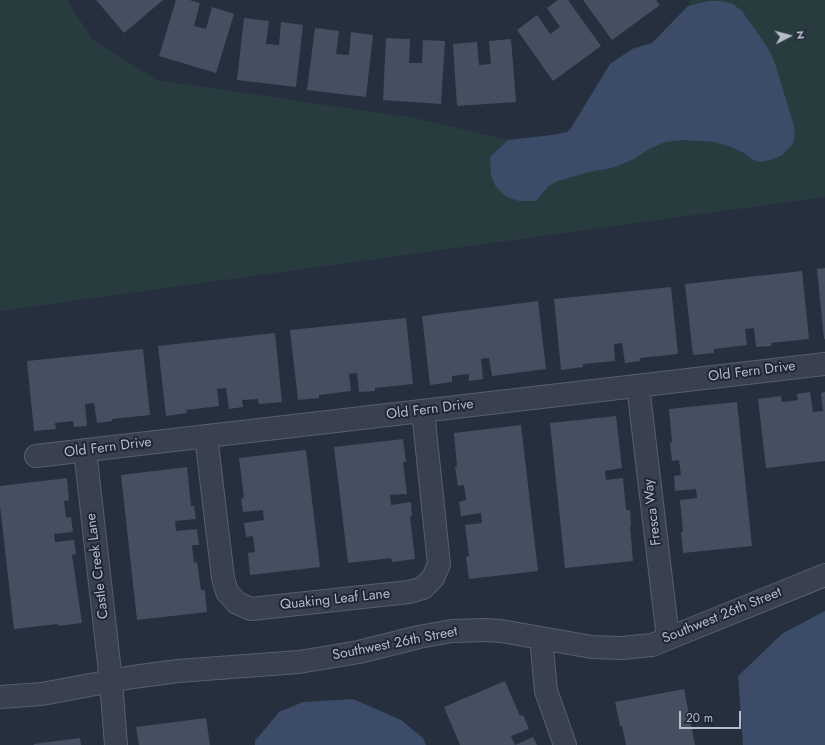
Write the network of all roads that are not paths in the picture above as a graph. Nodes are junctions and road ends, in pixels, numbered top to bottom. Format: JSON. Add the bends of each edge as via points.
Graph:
{"nodes":[{"id":1,"x":825,"y":364,"type":"edge"},
{"id":2,"x":638,"y":386,"type":"junction"},
{"id":3,"x":423,"y":411,"type":"junction"},
{"id":4,"x":206,"y":436,"type":"junction"},
{"id":5,"x":84,"y":450,"type":"junction"},
{"id":6,"x":36,"y":456,"type":"dead end"},
{"id":7,"x":825,"y":575,"type":"edge"},
{"id":8,"x":541,"y":638,"type":"junction"},
{"id":9,"x":668,"y":638,"type":"junction"},
{"id":10,"x":111,"y":681,"type":"junction"},
{"id":11,"x":0,"y":697,"type":"edge"},
{"id":12,"x":116,"y":745,"type":"edge"},
{"id":13,"x":564,"y":745,"type":"edge"}],
"edges":[{"from":1,"to":2,"type":"street","name":"Old Fern Drive"},
{"from":2,"to":3,"type":"street","name":"Old Fern Drive"},
{"from":2,"to":9,"type":"street","name":"Fresca Way"},
{"from":3,"to":4,"type":"street","name":"Old Fern Drive"},
{"from":3,"to":4,"type":"street","name":"Quaking Leaf Lane","via":[[439,564],[433,578],[423,588],[409,592],[251,609],[237,603],[228,592],[223,578]]},
{"from":4,"to":5,"type":"street","name":"Old Fern Drive"},
{"from":5,"to":6,"type":"street","name":"Old Fern Drive"},
{"from":5,"to":10,"type":"street","name":"Castle Creek Lane"},
{"from":7,"to":9,"type":"street","name":"Southwest 26th Street"},
{"from":8,"to":9,"type":"street","name":"Southwest 26th Street","via":[[592,647],[622,648],[652,645]]},
{"from":8,"to":10,"type":"street","name":"Southwest 26th Street","via":[[490,630],[452,631],[359,652],[299,662],[178,671]]},
{"from":8,"to":13,"type":"street","via":[[546,691]]},
{"from":10,"to":11,"type":"street","name":"Southwest 26th Street","via":[[42,694]]},
{"from":10,"to":12,"type":"street","name":"Castle Creek Lane"}]}
